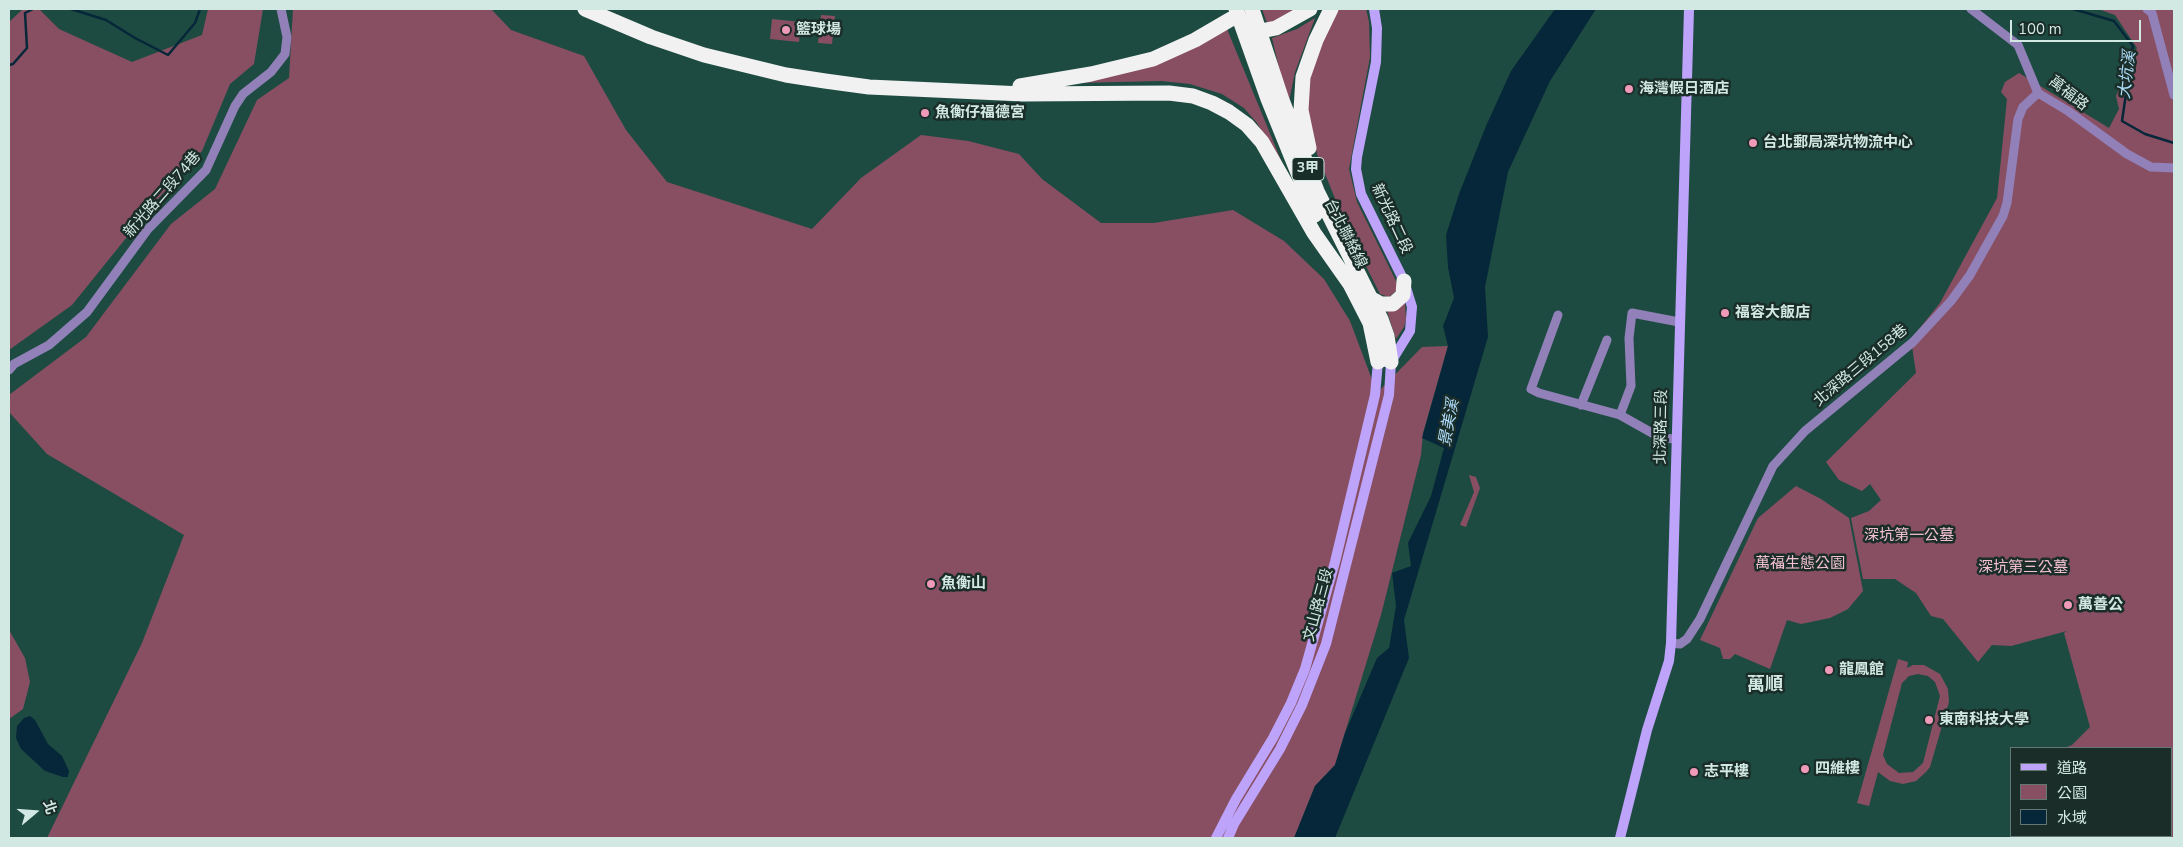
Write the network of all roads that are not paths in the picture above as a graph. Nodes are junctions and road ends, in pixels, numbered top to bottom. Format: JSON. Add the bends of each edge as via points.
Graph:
{"nodes":[{"id":1,"x":281,"y":9,"type":"edge"},
{"id":2,"x":585,"y":9,"type":"edge"},
{"id":3,"x":1252,"y":9,"type":"edge"},
{"id":4,"x":1310,"y":9,"type":"edge"},
{"id":5,"x":1332,"y":9,"type":"edge"},
{"id":6,"x":1374,"y":9,"type":"edge"},
{"id":7,"x":1689,"y":9,"type":"edge"},
{"id":8,"x":1971,"y":9,"type":"edge"},
{"id":9,"x":2147,"y":9,"type":"edge"},
{"id":10,"x":1234,"y":13,"type":"edge"},
{"id":11,"x":1260,"y":32,"type":"junction"},
{"id":12,"x":1244,"y":34,"type":"junction"},
{"id":13,"x":966,"y":91,"type":"junction"},
{"id":14,"x":2038,"y":92,"type":"junction"},
{"id":15,"x":2174,"y":94,"type":"edge"},
{"id":16,"x":2174,"y":168,"type":"edge"},
{"id":17,"x":1342,"y":244,"type":"junction"},
{"id":18,"x":1404,"y":281,"type":"junction"},
{"id":19,"x":1352,"y":287,"type":"junction"},
{"id":20,"x":1372,"y":299,"type":"junction"},
{"id":21,"x":1558,"y":315,"type":"dead end"},
{"id":22,"x":1679,"y":322,"type":"junction"},
{"id":23,"x":1606,"y":340,"type":"dead end"},
{"id":24,"x":1384,"y":362,"type":"junction"},
{"id":25,"x":11,"y":365,"type":"edge"},
{"id":26,"x":1581,"y":405,"type":"junction"},
{"id":27,"x":1620,"y":415,"type":"junction"},
{"id":28,"x":1677,"y":439,"type":"junction"},
{"id":29,"x":1671,"y":643,"type":"junction"},
{"id":30,"x":1216,"y":838,"type":"edge"},
{"id":31,"x":1228,"y":838,"type":"edge"},
{"id":32,"x":1620,"y":838,"type":"edge"}],
"edges":[{"from":1,"to":25,"type":"street","name":"新光路二段74巷","via":[[287,37],[285,54],[272,72],[244,94],[235,106],[206,170],[148,229],[87,312],[49,345]]},
{"from":2,"to":13,"type":"highway","via":[[704,55],[786,75],[869,87]]},
{"from":3,"to":11,"type":"highway","name":"台北聯絡線","number":"3甲"},
{"from":4,"to":11,"type":"highway","via":[[1289,22]]},
{"from":5,"to":17,"type":"highway","via":[[1306,64],[1301,110],[1308,144]]},
{"from":6,"to":18,"type":"main road","name":"新光路二段","via":[[1376,62],[1357,157],[1358,181],[1366,206]]},
{"from":7,"to":22,"type":"main road","name":"北深路三段"},
{"from":8,"to":14,"type":"street","name":"萬福路","via":[[2018,45]]},
{"from":9,"to":15,"type":"street","via":[[2152,13]]},
{"from":10,"to":12,"type":"highway","name":"台北聯絡線","number":"3甲"},
{"from":10,"to":13,"type":"highway","via":[[1175,50],[1154,59],[1021,86]]},
{"from":11,"to":12,"type":"highway"},
{"from":11,"to":17,"type":"highway","name":"台北聯絡線","number":"3甲","via":[[1299,147]]},
{"from":12,"to":19,"type":"highway","name":"台北聯絡線","number":"3甲","via":[[1306,196]]},
{"from":13,"to":19,"type":"highway","via":[[1169,93],[1193,96],[1212,103],[1247,125],[1262,142],[1314,233]]},
{"from":14,"to":16,"type":"street","name":"萬福路","via":[[2127,154],[2151,167]]},
{"from":14,"to":29,"type":"street","name":"北深路三段158巷","via":[[2023,107],[2018,119],[2003,216],[1970,275],[1951,301],[1912,342],[1805,432],[1773,466],[1700,619],[1687,639],[1680,644]]},
{"from":17,"to":20,"type":"highway","name":"台北聯絡線","number":"3甲"},
{"from":18,"to":20,"type":"highway","via":[[1402,295],[1393,304],[1381,304]]},
{"from":18,"to":24,"type":"main road","name":"新光路二段","via":[[1410,296],[1412,319],[1407,337]]},
{"from":19,"to":24,"type":"highway","name":"台北聯絡線","number":"3甲"},
{"from":20,"to":24,"type":"highway","name":"台北聯絡線","number":"3甲","via":[[1387,336]]},
{"from":21,"to":26,"type":"street","via":[[1531,389]]},
{"from":22,"to":27,"type":"street","via":[[1632,313],[1631,386]]},
{"from":22,"to":28,"type":"main road","name":"北深路三段"},
{"from":23,"to":26,"type":"street"},
{"from":24,"to":30,"type":"main road","name":"文山路三段","via":[[1305,669],[1273,738]]},
{"from":24,"to":31,"type":"main road","name":"文山路三段","via":[[1388,395],[1326,644],[1280,749]]},
{"from":26,"to":27,"type":"street"},
{"from":27,"to":28,"type":"street","via":[[1661,438]]},
{"from":28,"to":29,"type":"main road","name":"北深路三段"},
{"from":29,"to":32,"type":"main road","name":"北深路三段"}]}
